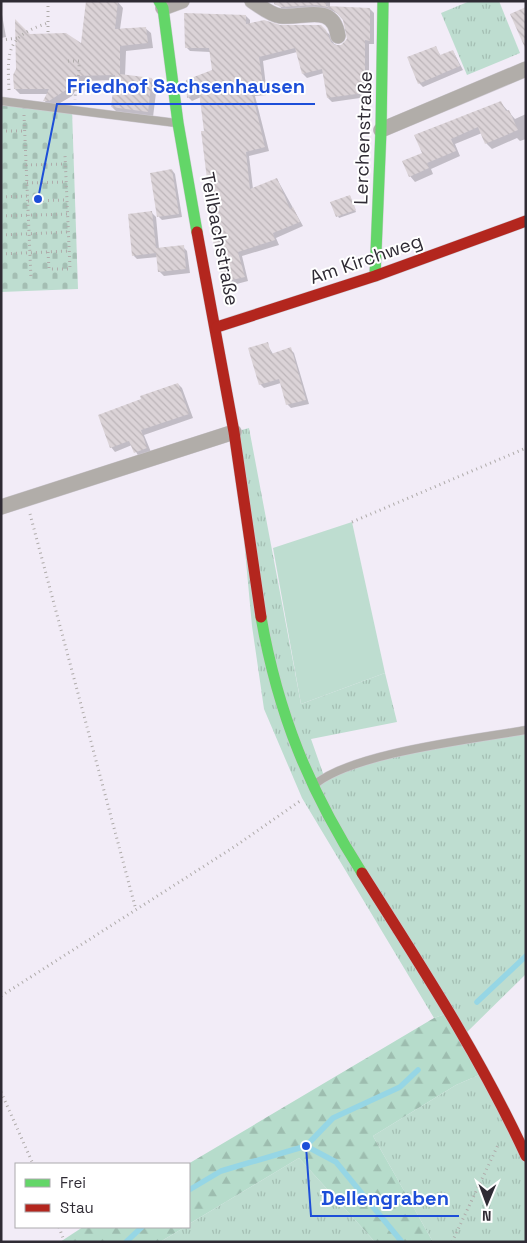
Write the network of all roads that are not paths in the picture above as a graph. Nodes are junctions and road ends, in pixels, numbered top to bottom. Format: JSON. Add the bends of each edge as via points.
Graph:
{"nodes":[{"id":1,"x":182,"y":1,"type":"edge"},
{"id":2,"x":252,"y":1,"type":"edge"},
{"id":3,"x":383,"y":1,"type":"edge"},
{"id":4,"x":161,"y":4,"type":"edge"},
{"id":5,"x":338,"y":36,"type":"dead end"},
{"id":6,"x":526,"y":69,"type":"edge"},
{"id":7,"x":5,"y":102,"type":"edge"},
{"id":8,"x":178,"y":123,"type":"junction"},
{"id":9,"x":381,"y":130,"type":"junction"},
{"id":10,"x":526,"y":221,"type":"edge"},
{"id":11,"x":375,"y":276,"type":"junction"},
{"id":12,"x":216,"y":327,"type":"junction"},
{"id":13,"x":234,"y":432,"type":"junction"},
{"id":14,"x":1,"y":507,"type":"edge"},
{"id":15,"x":526,"y":730,"type":"edge"},
{"id":16,"x":312,"y":787,"type":"junction"},
{"id":17,"x":526,"y":1156,"type":"edge"}],
"edges":[{"from":1,"to":4,"type":"street","name":"Teilbachstraße"},
{"from":2,"to":5,"type":"street","via":[[278,16],[324,15],[332,19]]},
{"from":3,"to":9,"type":"street","name":"Lerchenstraße"},
{"from":4,"to":8,"type":"street","name":"Teilbachstraße"},
{"from":6,"to":9,"type":"street"},
{"from":7,"to":8,"type":"lane"},
{"from":8,"to":12,"type":"street","name":"Teilbachstraße"},
{"from":9,"to":11,"type":"street","name":"Lerchenstraße"},
{"from":10,"to":11,"type":"street","name":"Am Kirchweg"},
{"from":11,"to":12,"type":"street","name":"Am Kirchweg"},
{"from":12,"to":13,"type":"street","name":"Teilbachstraße"},
{"from":13,"to":14,"type":"street"},
{"from":13,"to":16,"type":"street","name":"Teilbachstraße","via":[[246,527],[279,695],[294,745]]},
{"from":15,"to":16,"type":"lane","via":[[369,760],[324,776]]},
{"from":16,"to":17,"type":"street","name":"Teilbachstraße","via":[[364,877],[475,1049]]}]}
